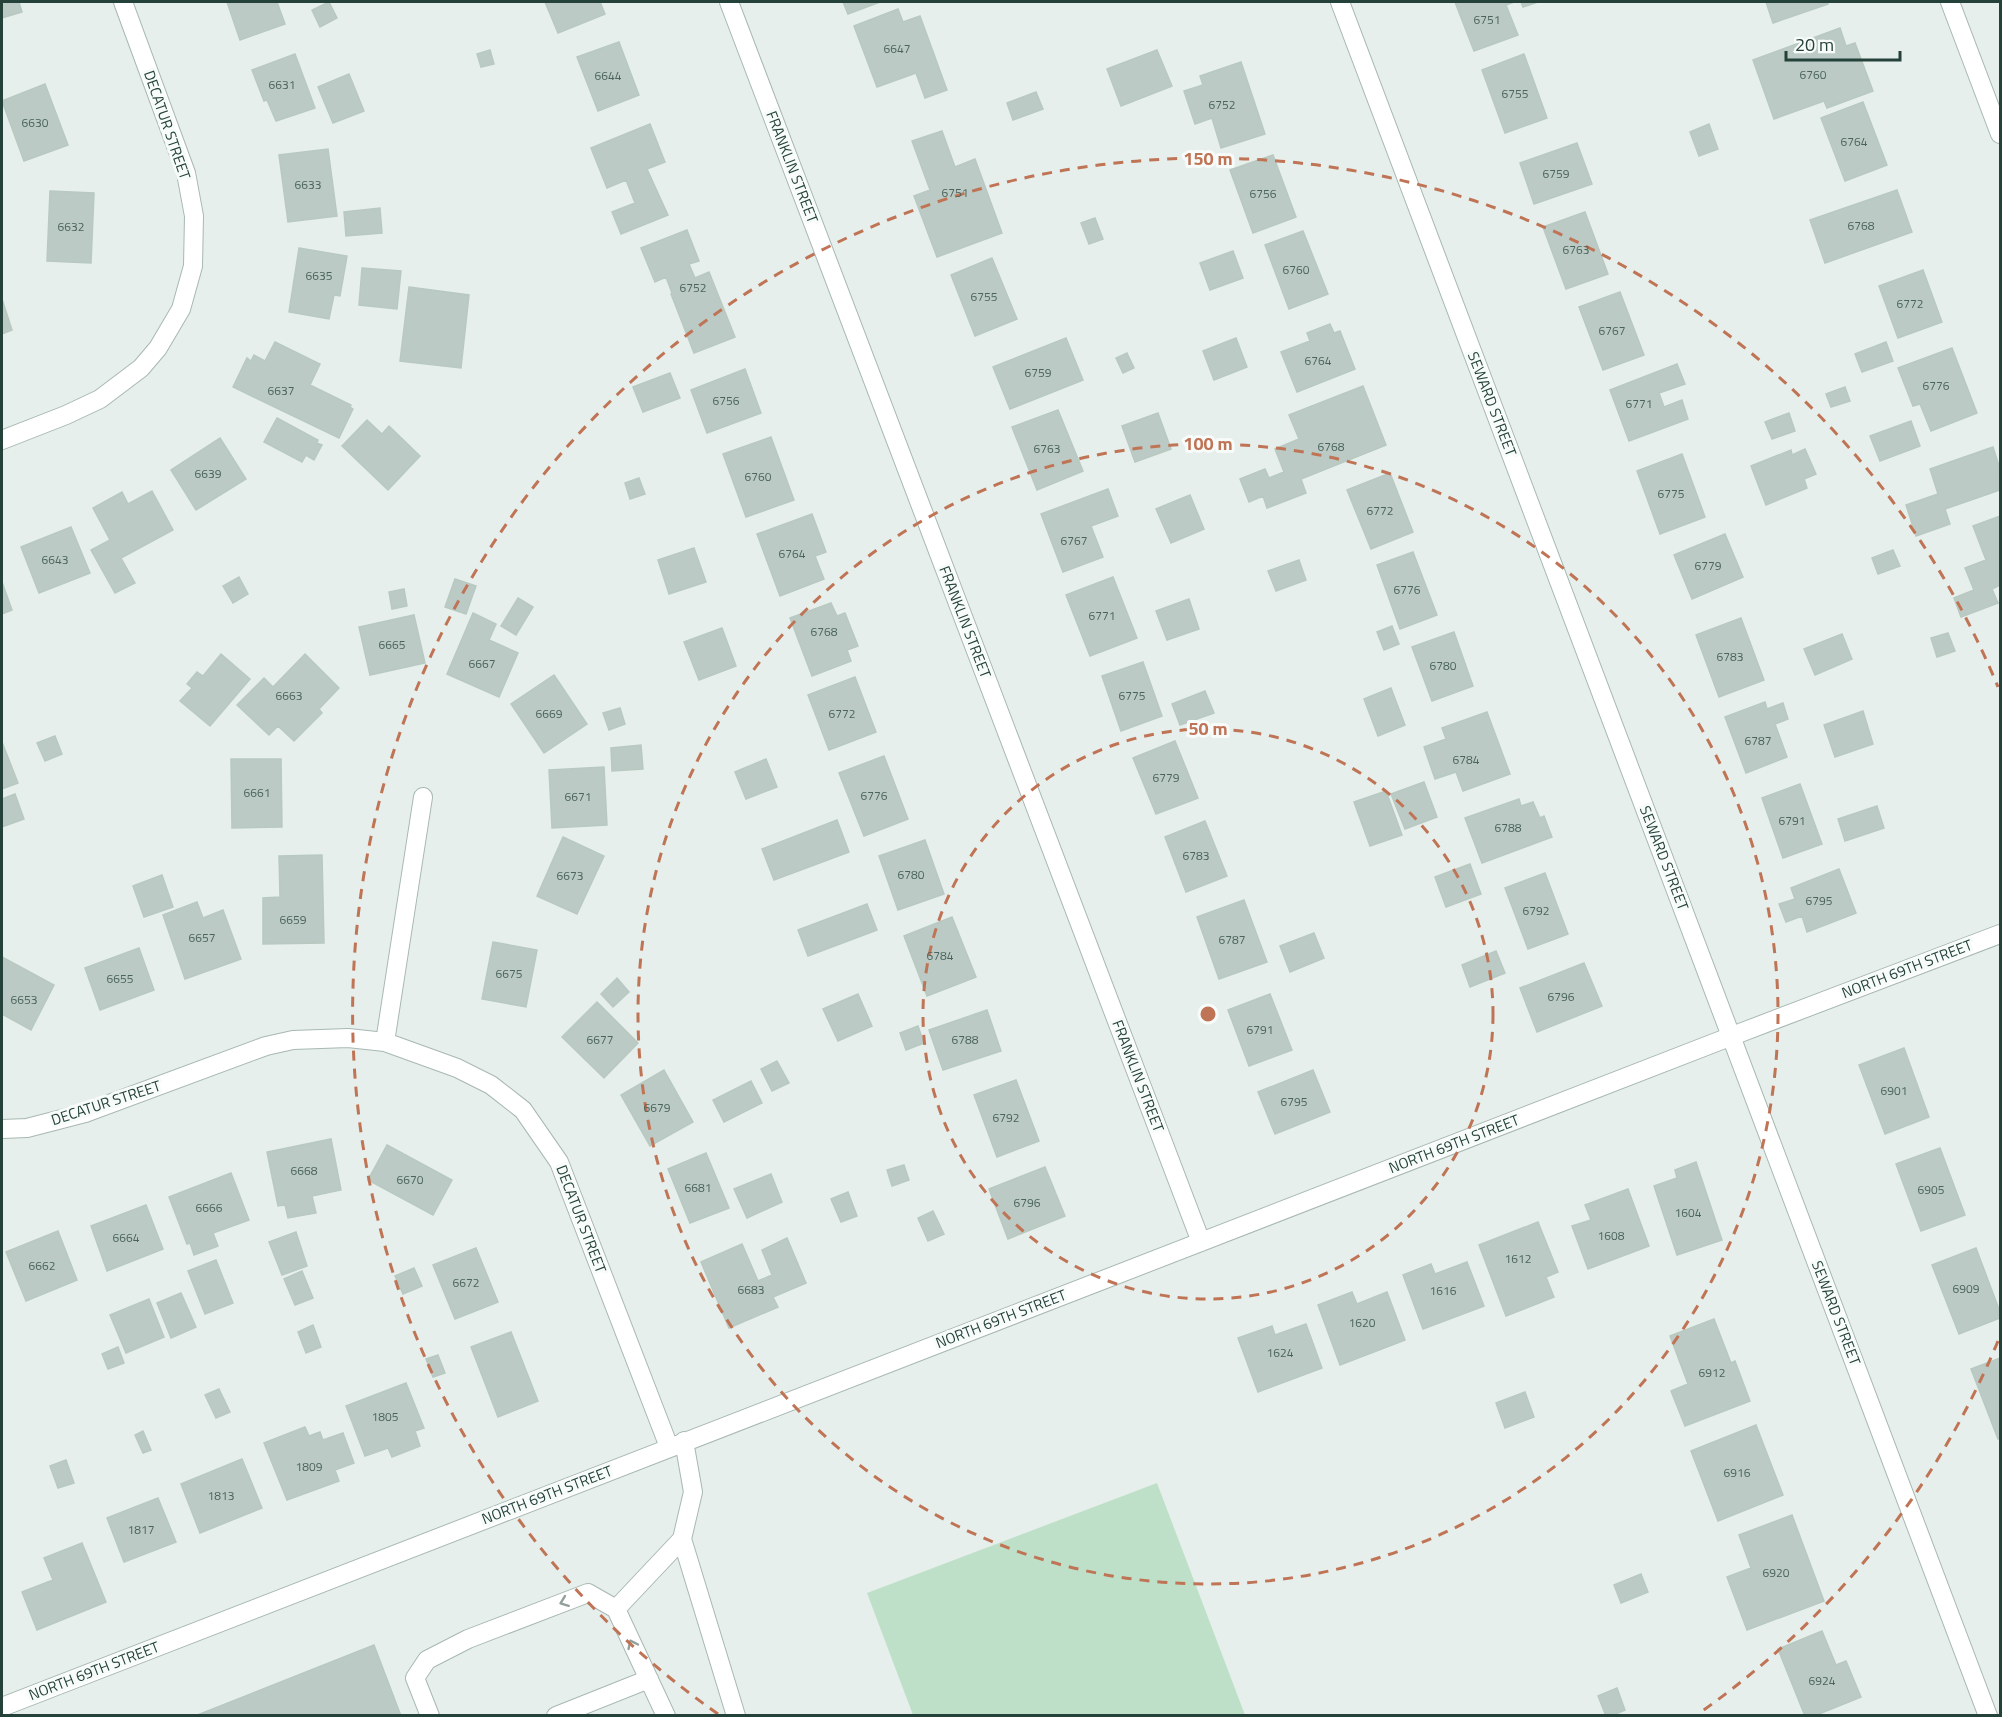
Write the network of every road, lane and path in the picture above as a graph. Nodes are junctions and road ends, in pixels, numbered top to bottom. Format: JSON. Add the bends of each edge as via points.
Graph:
{"nodes":[{"id":1,"x":123,"y":2,"type":"edge"},
{"id":2,"x":729,"y":2,"type":"edge"},
{"id":3,"x":1340,"y":2,"type":"edge"},
{"id":4,"x":1950,"y":2,"type":"edge"},
{"id":5,"x":2001,"y":134,"type":"edge"},
{"id":6,"x":2,"y":440,"type":"edge"},
{"id":7,"x":423,"y":797,"type":"dead end"},
{"id":8,"x":2001,"y":934,"type":"edge"},
{"id":9,"x":1732,"y":1036,"type":"junction"},
{"id":10,"x":384,"y":1042,"type":"junction"},
{"id":11,"x":2,"y":1130,"type":"edge"},
{"id":12,"x":1201,"y":1242,"type":"junction"},
{"id":13,"x":676,"y":1444,"type":"junction"},
{"id":14,"x":682,"y":1539,"type":"junction"},
{"id":15,"x":616,"y":1609,"type":"junction"},
{"id":16,"x":648,"y":1679,"type":"junction"},
{"id":17,"x":2,"y":1705,"type":"edge"},
{"id":18,"x":430,"y":1716,"type":"edge"},
{"id":19,"x":556,"y":1716,"type":"edge"},
{"id":20,"x":666,"y":1716,"type":"edge"},
{"id":21,"x":736,"y":1716,"type":"edge"},
{"id":22,"x":1988,"y":1716,"type":"edge"}],
"edges":[{"from":1,"to":6,"type":"street","name":"DECATUR STREET","via":[[186,173],[194,216],[193,266],[181,309],[141,368],[100,399]]},
{"from":2,"to":12,"type":"street","name":"FRANKLIN STREET"},
{"from":3,"to":9,"type":"street","name":"SEWARD STREET"},
{"from":4,"to":5,"type":"street"},
{"from":7,"to":10,"type":"street"},
{"from":8,"to":9,"type":"street","name":"NORTH 69TH STREET"},
{"from":9,"to":12,"type":"street","name":"NORTH 69TH STREET"},
{"from":9,"to":22,"type":"street","name":"SEWARD STREET"},
{"from":10,"to":11,"type":"street","name":"DECATUR STREET","via":[[348,1038],[275,1044],[85,1113],[27,1128]]},
{"from":10,"to":13,"type":"street","name":"DECATUR STREET","via":[[457,1068],[491,1085],[523,1110],[559,1162]]},
{"from":12,"to":13,"type":"street","name":"NORTH 69TH STREET"},
{"from":13,"to":14,"type":"street","name":"DECATUR STREET","via":[[693,1492]]},
{"from":13,"to":17,"type":"street","name":"NORTH 69TH STREET"},
{"from":14,"to":15,"type":"street"},
{"from":14,"to":21,"type":"street"},
{"from":16,"to":15,"type":"street","one_way":true},
{"from":15,"to":18,"type":"street","one_way":true,"via":[[588,1593],[468,1639],[427,1660],[415,1678]]},
{"from":16,"to":19,"type":"street"},
{"from":16,"to":20,"type":"street"}]}
